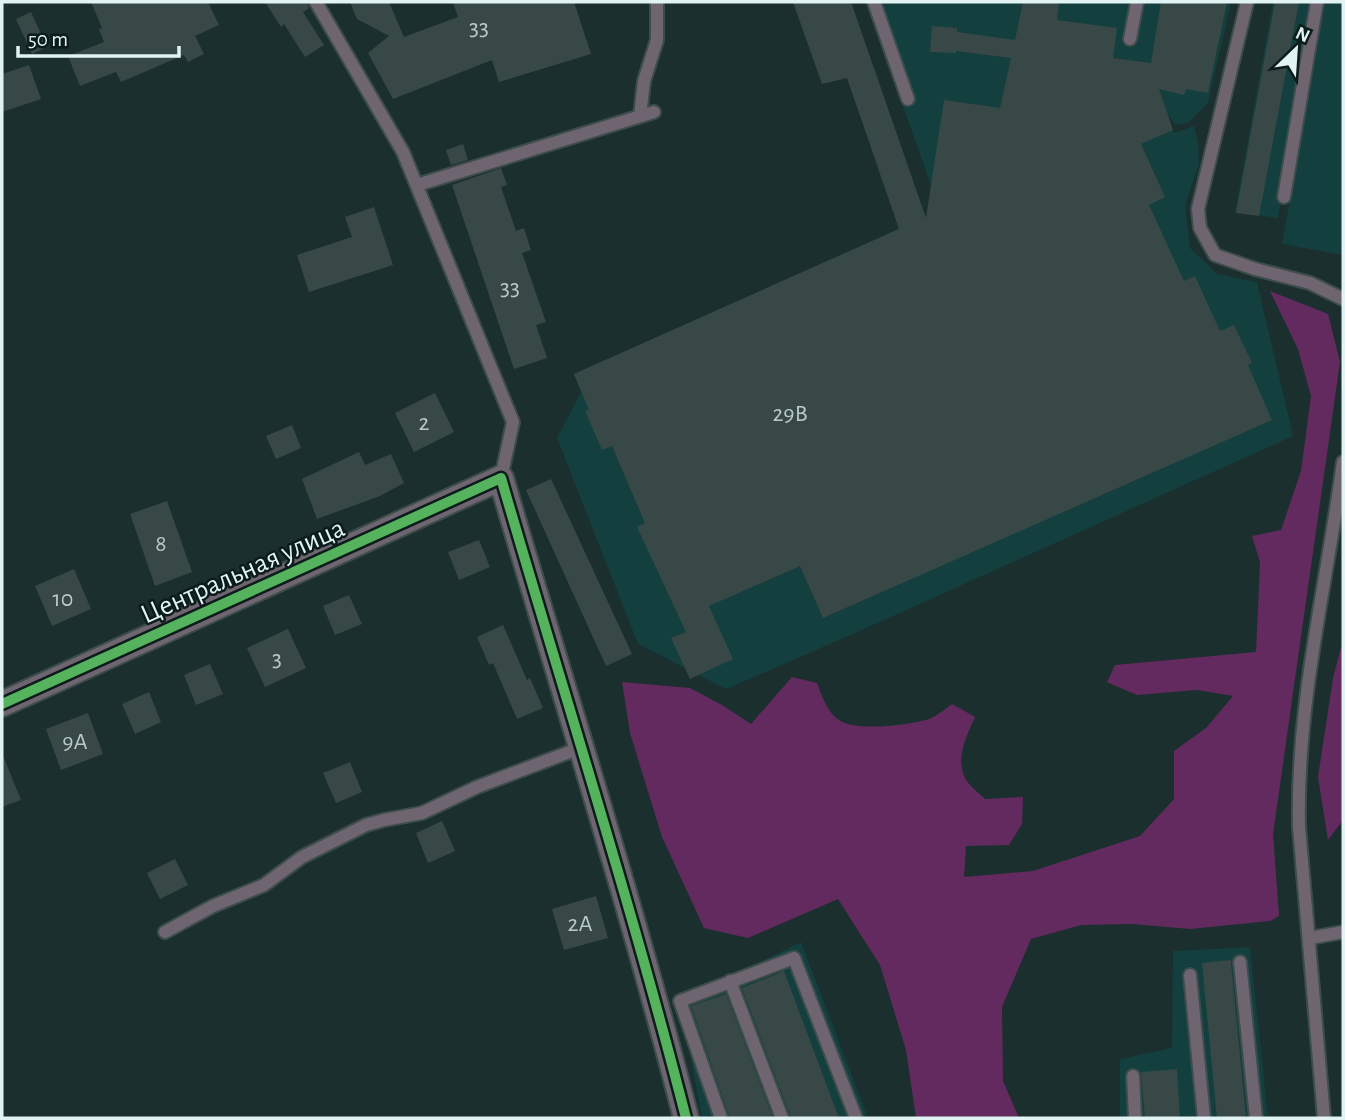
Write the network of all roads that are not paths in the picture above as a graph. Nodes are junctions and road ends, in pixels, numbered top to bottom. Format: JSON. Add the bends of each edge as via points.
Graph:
{"nodes":[{"id":1,"x":316,"y":2,"type":"edge"},
{"id":2,"x":657,"y":2,"type":"edge"},
{"id":3,"x":874,"y":2,"type":"edge"},
{"id":4,"x":1137,"y":2,"type":"edge"},
{"id":5,"x":1247,"y":2,"type":"edge"},
{"id":6,"x":1317,"y":2,"type":"edge"},
{"id":7,"x":1130,"y":38,"type":"dead end"},
{"id":8,"x":908,"y":99,"type":"dead end"},
{"id":9,"x":654,"y":112,"type":"dead end"},
{"id":10,"x":640,"y":116,"type":"junction"},
{"id":11,"x":417,"y":185,"type":"junction"},
{"id":12,"x":1284,"y":197,"type":"dead end"},
{"id":13,"x":1343,"y":299,"type":"edge"},
{"id":14,"x":1343,"y":462,"type":"edge"},
{"id":15,"x":501,"y":478,"type":"junction"},
{"id":16,"x":2,"y":704,"type":"edge"},
{"id":17,"x":580,"y":748,"type":"junction"},
{"id":18,"x":164,"y":932,"type":"dead end"},
{"id":19,"x":1343,"y":932,"type":"edge"},
{"id":20,"x":1310,"y":938,"type":"junction"},
{"id":21,"x":1240,"y":962,"type":"dead end"},
{"id":22,"x":1190,"y":975,"type":"dead end"},
{"id":23,"x":730,"y":981,"type":"junction"},
{"id":24,"x":1133,"y":1076,"type":"dead end"},
{"id":25,"x":686,"y":1118,"type":"edge"},
{"id":26,"x":720,"y":1118,"type":"edge"},
{"id":27,"x":782,"y":1118,"type":"edge"},
{"id":28,"x":856,"y":1118,"type":"edge"},
{"id":29,"x":1135,"y":1118,"type":"edge"},
{"id":30,"x":1204,"y":1118,"type":"edge"},
{"id":31,"x":1256,"y":1118,"type":"edge"},
{"id":32,"x":1324,"y":1118,"type":"edge"}],
"edges":[{"from":1,"to":11,"type":"lane","via":[[403,152]]},
{"from":2,"to":10,"type":"lane","via":[[657,40],[644,81]]},
{"from":3,"to":8,"type":"lane"},
{"from":4,"to":7,"type":"lane"},
{"from":5,"to":13,"type":"lane","via":[[1198,209],[1200,228],[1216,255]]},
{"from":6,"to":12,"type":"lane"},
{"from":9,"to":10,"type":"lane"},
{"from":10,"to":11,"type":"lane"},
{"from":11,"to":15,"type":"lane","via":[[513,422]]},
{"from":14,"to":20,"type":"lane","via":[[1300,752],[1299,827]]},
{"from":15,"to":16,"type":"street","name":"Центральная улица"},
{"from":15,"to":17,"type":"street"},
{"from":17,"to":18,"type":"lane","via":[[422,813],[366,825],[302,857],[264,885]]},
{"from":17,"to":25,"type":"street","via":[[647,966]]},
{"from":19,"to":20,"type":"lane"},
{"from":20,"to":32,"type":"lane"},
{"from":21,"to":31,"type":"lane"},
{"from":22,"to":30,"type":"lane"},
{"from":23,"to":26,"type":"lane","via":[[680,1001]]},
{"from":23,"to":27,"type":"lane"},
{"from":23,"to":28,"type":"lane","via":[[794,958]]},
{"from":24,"to":29,"type":"lane"}]}
